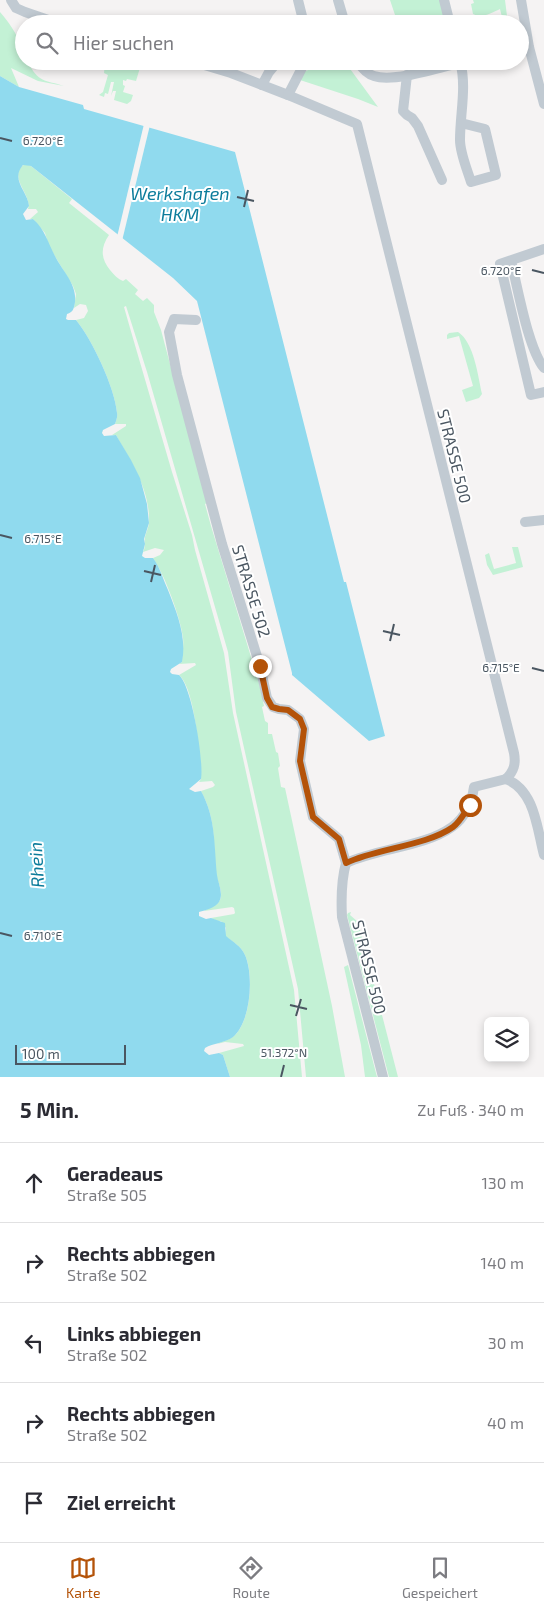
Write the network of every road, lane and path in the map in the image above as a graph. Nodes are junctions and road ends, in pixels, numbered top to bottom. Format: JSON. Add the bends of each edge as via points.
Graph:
{"nodes":[{"id":1,"x":11,"y":0,"type":"edge"},
{"id":2,"x":298,"y":0,"type":"edge"},
{"id":3,"x":338,"y":0,"type":"edge"},
{"id":4,"x":444,"y":0,"type":"edge"},
{"id":5,"x":521,"y":0,"type":"edge"},
{"id":6,"x":33,"y":15,"type":"edge"},
{"id":7,"x":302,"y":15,"type":"edge"},
{"id":8,"x":342,"y":15,"type":"edge"},
{"id":9,"x":448,"y":15,"type":"edge"},
{"id":10,"x":522,"y":15,"type":"edge"},
{"id":11,"x":529,"y":60,"type":"edge"},
{"id":12,"x":221,"y":70,"type":"edge"},
{"id":13,"x":271,"y":70,"type":"edge"},
{"id":14,"x":302,"y":70,"type":"edge"},
{"id":15,"x":364,"y":70,"type":"edge"},
{"id":16,"x":428,"y":70,"type":"edge"},
{"id":17,"x":463,"y":70,"type":"edge"},
{"id":18,"x":407,"y":75,"type":"junction"},
{"id":19,"x":262,"y":85,"type":"junction"},
{"id":20,"x":288,"y":96,"type":"junction"},
{"id":21,"x":544,"y":104,"type":"edge"},
{"id":22,"x":461,"y":123,"type":"junction"},
{"id":23,"x":442,"y":180,"type":"dead end"},
{"id":24,"x":544,"y":249,"type":"edge"},
{"id":25,"x":511,"y":262,"type":"junction"},
{"id":26,"x":196,"y":320,"type":"dead end"},
{"id":27,"x":544,"y":368,"type":"edge"},
{"id":28,"x":544,"y":392,"type":"edge"},
{"id":29,"x":544,"y":520,"type":"edge"},
{"id":30,"x":525,"y":522,"type":"dead end"},
{"id":31,"x":506,"y":779,"type":"junction"},
{"id":32,"x":544,"y":855,"type":"edge"},
{"id":33,"x":346,"y":863,"type":"junction"},
{"id":34,"x":383,"y":1077,"type":"edge"}],
"edges":[{"from":1,"to":6,"type":"street","via":[[16,8]]},
{"from":2,"to":7,"type":"street"},
{"from":3,"to":8,"type":"street"},
{"from":4,"to":9,"type":"street"},
{"from":5,"to":10,"type":"street"},
{"from":11,"to":21,"type":"street"},
{"from":12,"to":19,"type":"street"},
{"from":13,"to":19,"type":"street"},
{"from":14,"to":20,"type":"street"},
{"from":15,"to":18,"type":"street","via":[[374,76],[394,78]]},
{"from":16,"to":18,"type":"street"},
{"from":17,"to":22,"type":"street"},
{"from":18,"to":23,"type":"street","via":[[403,111],[418,126]]},
{"from":19,"to":20,"type":"street"},
{"from":20,"to":31,"type":"street","name":"STRASSE 500","via":[[357,124],[514,752],[513,773]]},
{"from":22,"to":22,"type":"street","via":[[485,129],[496,176],[471,182],[460,142]]},
{"from":24,"to":25,"type":"street"},
{"from":25,"to":27,"type":"street","via":[[529,335]]},
{"from":25,"to":28,"type":"street","via":[[500,264],[521,358],[531,395]]},
{"from":26,"to":33,"type":"street","name":"STRASSE 502","via":[[174,319],[169,332],[177,375],[222,544],[267,698],[272,707],[288,710],[300,719],[304,729],[300,761],[313,817],[339,839]]},
{"from":29,"to":30,"type":"street"},
{"from":31,"to":32,"type":"street","via":[[524,791],[532,806]]},
{"from":31,"to":33,"type":"street","via":[[474,787],[470,805],[463,815],[454,826],[440,834]]},
{"from":33,"to":34,"type":"street","name":"STRASSE 500","via":[[342,876],[342,916]]}]}
